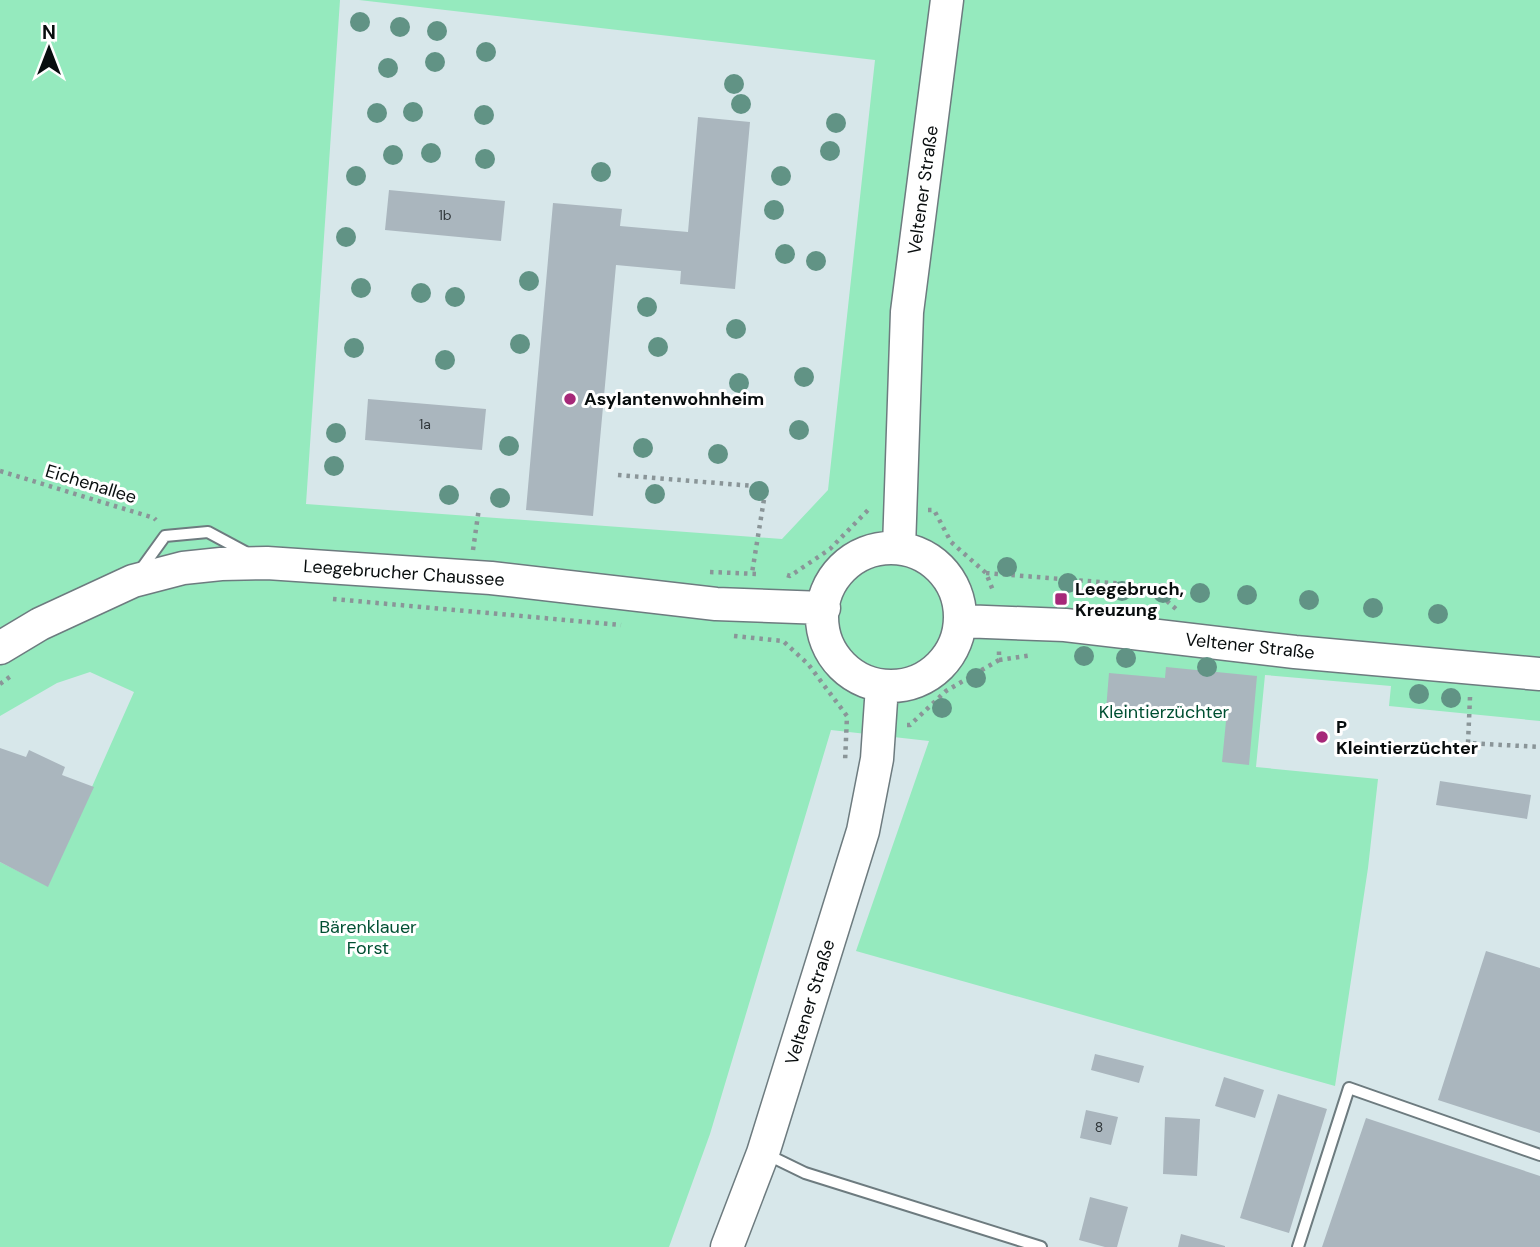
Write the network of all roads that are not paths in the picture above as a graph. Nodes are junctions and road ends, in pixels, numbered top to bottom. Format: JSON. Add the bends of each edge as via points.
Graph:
{"nodes":[{"id":1,"x":947,"y":0,"type":"edge"},
{"id":2,"x":899,"y":548,"type":"junction"},
{"id":3,"x":267,"y":563,"type":"junction"},
{"id":4,"x":133,"y":581,"type":"junction"},
{"id":5,"x":824,"y":608,"type":"junction"},
{"id":6,"x":961,"y":621,"type":"junction"},
{"id":7,"x":11,"y":659,"type":"edge"},
{"id":8,"x":1540,"y":674,"type":"edge"},
{"id":9,"x":882,"y":686,"type":"junction"},
{"id":10,"x":763,"y":1153,"type":"junction"},
{"id":11,"x":1540,"y":1155,"type":"edge"},
{"id":12,"x":727,"y":1247,"type":"edge"},
{"id":13,"x":1041,"y":1247,"type":"edge"},
{"id":14,"x":1298,"y":1247,"type":"edge"}],
"edges":[{"from":1,"to":2,"type":"main road","name":"Veltener Straße","via":[[907,312]]},
{"from":2,"to":5,"type":"main road","via":[[877,549],[856,557],[833,580]]},
{"from":2,"to":6,"type":"main road","via":[[937,564],[959,600]]},
{"from":3,"to":4,"type":"main road","name":"Leegebrucher Chaussee","via":[[183,568]]},
{"from":3,"to":4,"type":"lane","via":[[208,532],[165,536]]},
{"from":3,"to":5,"type":"main road","name":"Leegebrucher Chaussee","via":[[491,578],[716,604]]},
{"from":4,"to":7,"type":"main road","name":"Leegebrucher Chaussee","via":[[40,624]]},
{"from":5,"to":9,"type":"main road","via":[[823,632],[831,652],[844,669],[862,681]]},
{"from":6,"to":8,"type":"main road","name":"Veltener Straße","via":[[1065,625]]},
{"from":6,"to":9,"type":"main road","via":[[956,643],[944,663],[927,677],[905,685]]},
{"from":9,"to":10,"type":"main road","name":"Veltener Straße","via":[[877,759],[863,831]]},
{"from":10,"to":12,"type":"main road","name":"Veltener Straße"},
{"from":10,"to":13,"type":"lane","via":[[805,1173]]},
{"from":11,"to":14,"type":"lane","via":[[1349,1088]]}]}
